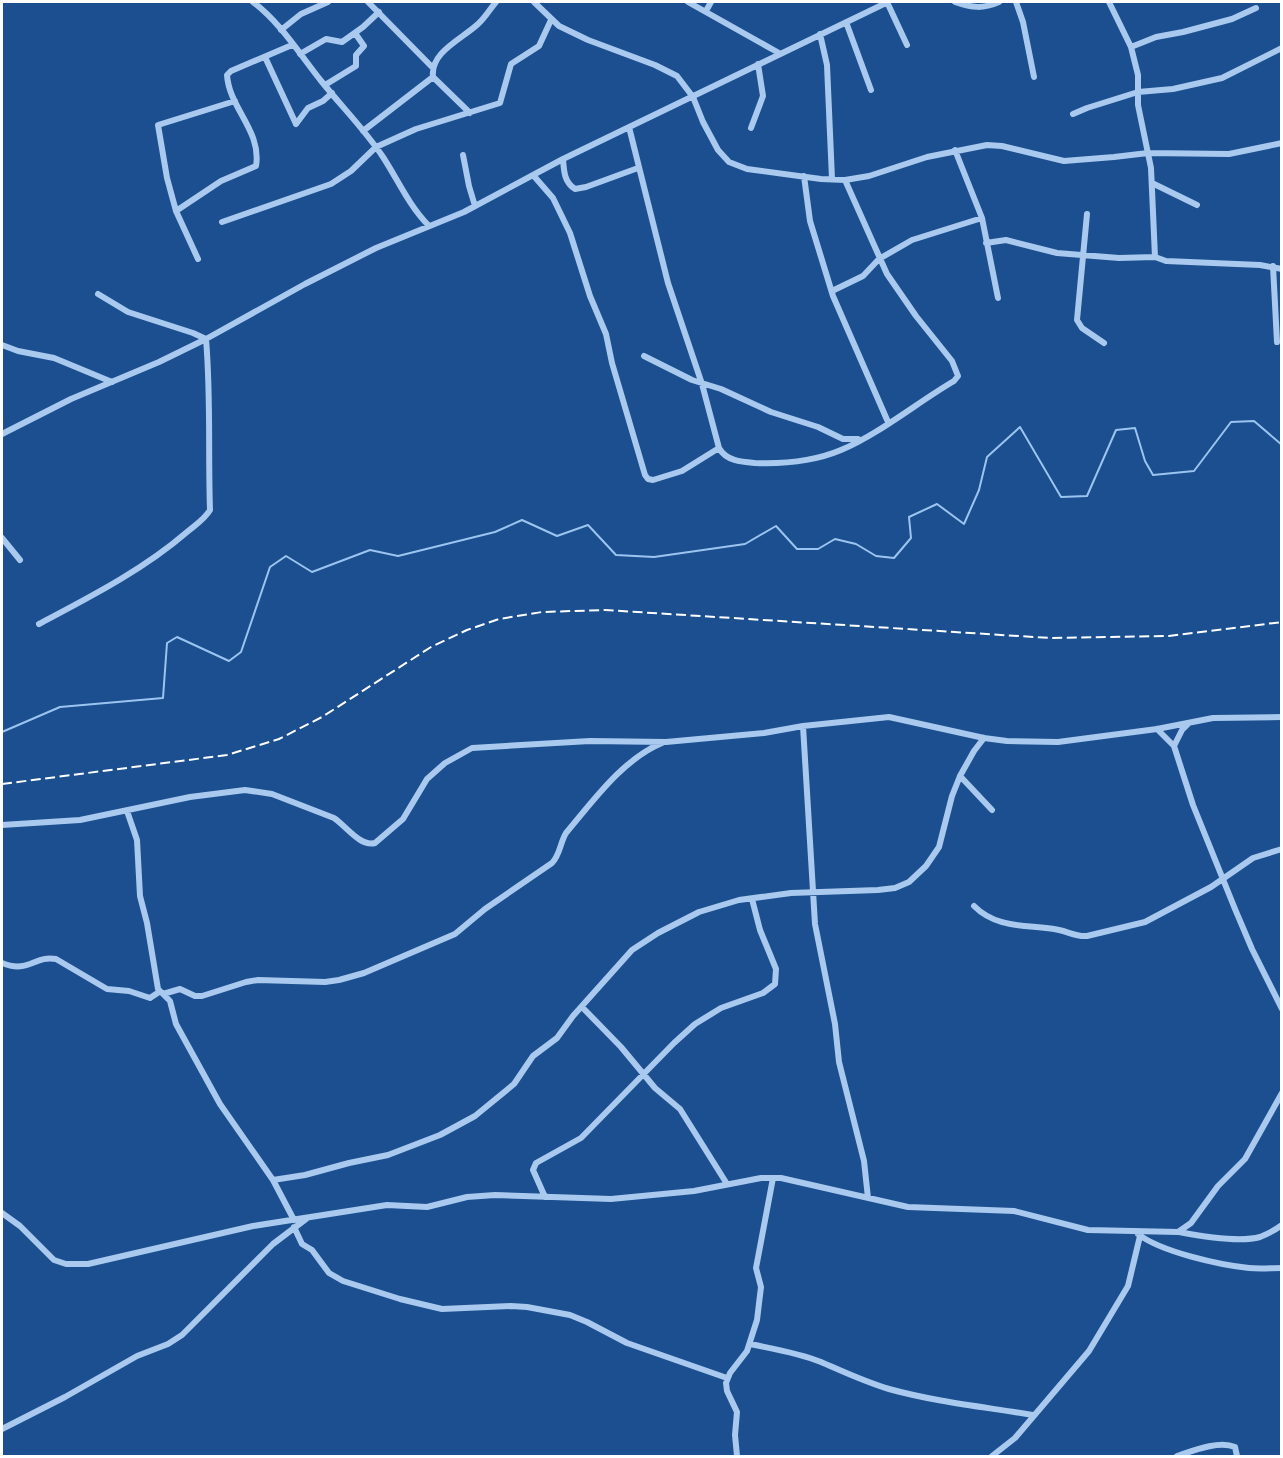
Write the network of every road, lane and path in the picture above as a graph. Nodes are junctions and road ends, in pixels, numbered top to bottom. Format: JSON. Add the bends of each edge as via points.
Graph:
{"nodes":[{"id":1,"x":253,"y":2,"type":"edge"},
{"id":2,"x":266,"y":2,"type":"edge"},
{"id":3,"x":328,"y":2,"type":"edge"},
{"id":4,"x":368,"y":2,"type":"edge"},
{"id":5,"x":496,"y":2,"type":"edge"},
{"id":6,"x":534,"y":2,"type":"edge"},
{"id":7,"x":688,"y":2,"type":"edge"},
{"id":8,"x":711,"y":2,"type":"edge"},
{"id":9,"x":887,"y":2,"type":"edge"},
{"id":10,"x":955,"y":2,"type":"edge"},
{"id":11,"x":999,"y":2,"type":"edge"},
{"id":12,"x":1016,"y":2,"type":"edge"},
{"id":13,"x":1109,"y":2,"type":"edge"},
{"id":14,"x":971,"y":4,"type":"edge"},
{"id":15,"x":262,"y":8,"type":"junction"},
{"id":16,"x":1256,"y":8,"type":"dead end"},
{"id":17,"x":705,"y":11,"type":"junction"},
{"id":18,"x":379,"y":12,"type":"junction"},
{"id":19,"x":551,"y":21,"type":"junction"},
{"id":20,"x":846,"y":22,"type":"junction"},
{"id":21,"x":281,"y":30,"type":"junction"},
{"id":22,"x":355,"y":33,"type":"junction"},
{"id":23,"x":820,"y":34,"type":"junction"},
{"id":24,"x":292,"y":45,"type":"junction"},
{"id":25,"x":907,"y":45,"type":"dead end"},
{"id":26,"x":1131,"y":47,"type":"junction"},
{"id":27,"x":1281,"y":48,"type":"edge"},
{"id":28,"x":779,"y":53,"type":"junction"},
{"id":29,"x":300,"y":54,"type":"junction"},
{"id":30,"x":265,"y":57,"type":"junction"},
{"id":31,"x":758,"y":64,"type":"junction"},
{"id":32,"x":433,"y":68,"type":"junction"},
{"id":33,"x":433,"y":77,"type":"junction"},
{"id":34,"x":1034,"y":77,"type":"dead end"},
{"id":35,"x":325,"y":85,"type":"junction"},
{"id":36,"x":871,"y":90,"type":"dead end"},
{"id":37,"x":1138,"y":92,"type":"junction"},
{"id":38,"x":332,"y":93,"type":"junction"},
{"id":39,"x":693,"y":97,"type":"junction"},
{"id":40,"x":236,"y":100,"type":"junction"},
{"id":41,"x":470,"y":114,"type":"junction"},
{"id":42,"x":1072,"y":114,"type":"dead end"},
{"id":43,"x":629,"y":127,"type":"junction"},
{"id":44,"x":751,"y":128,"type":"dead end"},
{"id":45,"x":363,"y":130,"type":"junction"},
{"id":46,"x":1281,"y":143,"type":"edge"},
{"id":47,"x":376,"y":147,"type":"junction"},
{"id":48,"x":956,"y":150,"type":"junction"},
{"id":49,"x":1148,"y":153,"type":"junction"},
{"id":50,"x":463,"y":155,"type":"dead end"},
{"id":51,"x":563,"y":159,"type":"junction"},
{"id":52,"x":638,"y":168,"type":"junction"},
{"id":53,"x":533,"y":175,"type":"junction"},
{"id":54,"x":804,"y":176,"type":"junction"},
{"id":55,"x":832,"y":179,"type":"junction"},
{"id":56,"x":845,"y":180,"type":"junction"},
{"id":57,"x":1152,"y":183,"type":"junction"},
{"id":58,"x":1197,"y":205,"type":"dead end"},
{"id":59,"x":476,"y":206,"type":"junction"},
{"id":60,"x":176,"y":211,"type":"junction"},
{"id":61,"x":1087,"y":214,"type":"dead end"},
{"id":62,"x":982,"y":218,"type":"junction"},
{"id":63,"x":222,"y":222,"type":"dead end"},
{"id":64,"x":429,"y":226,"type":"junction"},
{"id":65,"x":986,"y":243,"type":"junction"},
{"id":66,"x":1082,"y":255,"type":"junction"},
{"id":67,"x":1155,"y":257,"type":"junction"},
{"id":68,"x":198,"y":259,"type":"dead end"},
{"id":69,"x":879,"y":259,"type":"junction"},
{"id":70,"x":1273,"y":266,"type":"junction"},
{"id":71,"x":1281,"y":269,"type":"edge"},
{"id":72,"x":832,"y":291,"type":"junction"},
{"id":73,"x":98,"y":294,"type":"dead end"},
{"id":74,"x":998,"y":298,"type":"dead end"},
{"id":75,"x":206,"y":339,"type":"junction"},
{"id":76,"x":1277,"y":342,"type":"dead end"},
{"id":77,"x":1104,"y":344,"type":"dead end"},
{"id":78,"x":2,"y":345,"type":"edge"},
{"id":79,"x":644,"y":356,"type":"dead end"},
{"id":80,"x":112,"y":382,"type":"junction"},
{"id":81,"x":702,"y":384,"type":"junction"},
{"id":82,"x":888,"y":422,"type":"junction"},
{"id":83,"x":2,"y":434,"type":"edge"},
{"id":84,"x":861,"y":439,"type":"junction"},
{"id":85,"x":719,"y":448,"type":"junction"},
{"id":86,"x":2,"y":538,"type":"edge"},
{"id":87,"x":20,"y":560,"type":"dead end"},
{"id":88,"x":39,"y":624,"type":"dead end"},
{"id":89,"x":1281,"y":717,"type":"edge"},
{"id":90,"x":1189,"y":723,"type":"junction"},
{"id":91,"x":803,"y":726,"type":"junction"},
{"id":92,"x":1157,"y":729,"type":"junction"},
{"id":93,"x":984,"y":738,"type":"junction"},
{"id":94,"x":666,"y":742,"type":"junction"},
{"id":95,"x":1174,"y":746,"type":"junction"},
{"id":96,"x":960,"y":776,"type":"junction"},
{"id":97,"x":992,"y":810,"type":"dead end"},
{"id":98,"x":127,"y":811,"type":"junction"},
{"id":99,"x":2,"y":825,"type":"edge"},
{"id":100,"x":1281,"y":849,"type":"edge"},
{"id":101,"x":1224,"y":879,"type":"junction"},
{"id":102,"x":813,"y":893,"type":"junction"},
{"id":103,"x":752,"y":899,"type":"junction"},
{"id":104,"x":974,"y":906,"type":"dead end"},
{"id":105,"x":2,"y":963,"type":"edge"},
{"id":106,"x":161,"y":993,"type":"junction"},
{"id":107,"x":582,"y":1007,"type":"junction"},
{"id":108,"x":1281,"y":1009,"type":"edge"},
{"id":109,"x":645,"y":1074,"type":"junction"},
{"id":110,"x":1281,"y":1093,"type":"edge"},
{"id":111,"x":773,"y":1178,"type":"junction"},
{"id":112,"x":273,"y":1180,"type":"junction"},
{"id":113,"x":727,"y":1184,"type":"junction"},
{"id":114,"x":545,"y":1197,"type":"junction"},
{"id":115,"x":868,"y":1198,"type":"junction"},
{"id":116,"x":2,"y":1212,"type":"edge"},
{"id":117,"x":294,"y":1223,"type":"junction"},
{"id":118,"x":1281,"y":1225,"type":"edge"},
{"id":119,"x":1178,"y":1232,"type":"junction"},
{"id":120,"x":1138,"y":1234,"type":"junction"},
{"id":121,"x":1281,"y":1268,"type":"edge"},
{"id":122,"x":750,"y":1344,"type":"junction"},
{"id":123,"x":727,"y":1378,"type":"junction"},
{"id":124,"x":1033,"y":1415,"type":"junction"},
{"id":125,"x":2,"y":1429,"type":"edge"},
{"id":126,"x":737,"y":1456,"type":"edge"},
{"id":127,"x":992,"y":1456,"type":"edge"},
{"id":128,"x":1177,"y":1456,"type":"edge"},
{"id":129,"x":1237,"y":1456,"type":"edge"}],
"edges":[{"from":1,"to":15,"type":"street"},
{"from":2,"to":15,"type":"street"},
{"from":3,"to":21,"type":"street"},
{"from":4,"to":18,"type":"street"},
{"from":5,"to":32,"type":"street","via":[[481,21],[438,57]]},
{"from":6,"to":19,"type":"street"},
{"from":7,"to":17,"type":"street"},
{"from":8,"to":17,"type":"street"},
{"from":9,"to":20,"type":"street"},
{"from":9,"to":25,"type":"street"},
{"from":10,"to":14,"type":"street"},
{"from":11,"to":14,"type":"street","via":[[987,6]]},
{"from":12,"to":34,"type":"street"},
{"from":13,"to":26,"type":"street"},
{"from":15,"to":21,"type":"street"},
{"from":16,"to":26,"type":"street","via":[[1232,19]]},
{"from":17,"to":28,"type":"street"},
{"from":18,"to":22,"type":"street"},
{"from":18,"to":32,"type":"street"},
{"from":19,"to":39,"type":"street","via":[[668,71],[685,84]]},
{"from":19,"to":41,"type":"street","via":[[539,46],[511,64],[500,103]]},
{"from":20,"to":23,"type":"street"},
{"from":20,"to":36,"type":"street"},
{"from":21,"to":24,"type":"street"},
{"from":22,"to":29,"type":"street","via":[[342,42],[326,39]]},
{"from":22,"to":35,"type":"street","via":[[364,46],[356,54],[356,67]]},
{"from":23,"to":28,"type":"street"},
{"from":23,"to":55,"type":"street","via":[[827,65]]},
{"from":24,"to":29,"type":"street"},
{"from":24,"to":30,"type":"street"},
{"from":26,"to":37,"type":"street"},
{"from":27,"to":37,"type":"street","via":[[1222,78]]},
{"from":28,"to":31,"type":"street"},
{"from":29,"to":35,"type":"street"},
{"from":30,"to":38,"type":"street","via":[[296,124],[308,108]]},
{"from":30,"to":40,"type":"street","via":[[228,72]]},
{"from":31,"to":39,"type":"street"},
{"from":31,"to":44,"type":"street","via":[[764,96]]},
{"from":32,"to":33,"type":"street"},
{"from":33,"to":41,"type":"street"},
{"from":33,"to":45,"type":"street"},
{"from":35,"to":38,"type":"street"},
{"from":37,"to":42,"type":"street"},
{"from":37,"to":49,"type":"street"},
{"from":38,"to":45,"type":"street"},
{"from":39,"to":43,"type":"street"},
{"from":39,"to":54,"type":"street","via":[[714,144],[729,162],[747,169]]},
{"from":40,"to":60,"type":"street","via":[[256,144],[256,166],[221,181]]},
{"from":40,"to":60,"type":"street","via":[[159,125]]},
{"from":41,"to":47,"type":"street","via":[[416,129]]},
{"from":43,"to":51,"type":"street"},
{"from":43,"to":52,"type":"street"},
{"from":45,"to":47,"type":"street"},
{"from":46,"to":49,"type":"street","via":[[1229,154]]},
{"from":47,"to":63,"type":"street","via":[[331,184]]},
{"from":47,"to":64,"type":"street"},
{"from":48,"to":49,"type":"street","via":[[994,145],[1064,160]]},
{"from":48,"to":56,"type":"street"},
{"from":48,"to":62,"type":"street"},
{"from":49,"to":57,"type":"street"},
{"from":50,"to":59,"type":"street"},
{"from":51,"to":52,"type":"street","via":[[565,176],[575,189]]},
{"from":51,"to":53,"type":"street"},
{"from":52,"to":81,"type":"street"},
{"from":53,"to":59,"type":"street"},
{"from":53,"to":85,"type":"street","via":[[553,198],[570,233],[606,334],[645,475],[653,480],[682,471]]},
{"from":54,"to":55,"type":"street"},
{"from":54,"to":72,"type":"street","via":[[810,220]]},
{"from":55,"to":56,"type":"street"},
{"from":56,"to":69,"type":"street"},
{"from":57,"to":58,"type":"street"},
{"from":57,"to":67,"type":"street"},
{"from":59,"to":64,"type":"street"},
{"from":60,"to":68,"type":"street"},
{"from":61,"to":66,"type":"street"},
{"from":62,"to":65,"type":"street"},
{"from":62,"to":69,"type":"street","via":[[921,236]]},
{"from":64,"to":75,"type":"street","via":[[376,248]]},
{"from":65,"to":66,"type":"street","via":[[1012,240],[1044,250]]},
{"from":65,"to":74,"type":"street"},
{"from":66,"to":67,"type":"street"},
{"from":66,"to":77,"type":"street","via":[[1077,320]]},
{"from":67,"to":70,"type":"street","via":[[1166,261]]},
{"from":69,"to":72,"type":"street","via":[[863,276]]},
{"from":69,"to":82,"type":"street","via":[[952,361],[958,376]]},
{"from":70,"to":71,"type":"street"},
{"from":70,"to":76,"type":"street"},
{"from":72,"to":82,"type":"street"},
{"from":73,"to":75,"type":"street","via":[[128,312]]},
{"from":75,"to":80,"type":"street"},
{"from":75,"to":88,"type":"street","via":[[210,510],[160,554]]},
{"from":78,"to":80,"type":"street","via":[[54,357]]},
{"from":79,"to":81,"type":"street"},
{"from":80,"to":83,"type":"street"},
{"from":81,"to":84,"type":"street","via":[[843,439]]},
{"from":81,"to":85,"type":"street"},
{"from":82,"to":84,"type":"street"},
{"from":84,"to":85,"type":"street","via":[[828,454],[776,463],[737,460],[724,456]]},
{"from":86,"to":87,"type":"street"},
{"from":89,"to":90,"type":"street","via":[[1224,716]]},
{"from":90,"to":92,"type":"street"},
{"from":90,"to":95,"type":"street"},
{"from":91,"to":93,"type":"street","via":[[889,717]]},
{"from":91,"to":94,"type":"street"},
{"from":91,"to":102,"type":"street"},
{"from":92,"to":93,"type":"street","via":[[1058,742]]},
{"from":92,"to":95,"type":"street"},
{"from":93,"to":96,"type":"street"},
{"from":94,"to":98,"type":"street","via":[[590,741],[465,751],[427,779],[403,819],[370,844],[334,818],[264,791],[190,797]]},
{"from":94,"to":106,"type":"street","via":[[620,771],[566,833],[552,863],[447,938],[339,980],[258,980],[202,996],[180,989]]},
{"from":95,"to":101,"type":"street"},
{"from":96,"to":97,"type":"street"},
{"from":96,"to":102,"type":"street","via":[[939,847],[909,882],[878,890]]},
{"from":98,"to":99,"type":"street","via":[[80,820]]},
{"from":98,"to":106,"type":"street","via":[[137,840],[140,896]]},
{"from":100,"to":101,"type":"street","via":[[1253,858]]},
{"from":101,"to":104,"type":"street","via":[[1145,922],[1082,936],[997,921]]},
{"from":101,"to":108,"type":"street"},
{"from":102,"to":103,"type":"street"},
{"from":102,"to":115,"type":"street","via":[[839,1062],[864,1161]]},
{"from":103,"to":107,"type":"street","via":[[699,912],[632,950]]},
{"from":103,"to":109,"type":"street","via":[[776,969],[775,984],[696,1024]]},
{"from":105,"to":106,"type":"street","via":[[22,967],[56,959],[110,990],[150,998]]},
{"from":106,"to":112,"type":"street","via":[[170,1001],[176,1024],[220,1104]]},
{"from":107,"to":109,"type":"street"},
{"from":107,"to":112,"type":"street","via":[[556,1038],[533,1056],[507,1091],[457,1127],[388,1155]]},
{"from":109,"to":113,"type":"street","via":[[680,1109]]},
{"from":109,"to":114,"type":"street","via":[[581,1138],[534,1166]]},
{"from":110,"to":119,"type":"street","via":[[1245,1159]]},
{"from":111,"to":113,"type":"street"},
{"from":111,"to":115,"type":"street"},
{"from":111,"to":122,"type":"street","via":[[756,1268],[760,1293]]},
{"from":112,"to":117,"type":"street"},
{"from":113,"to":114,"type":"street","via":[[611,1199]]},
{"from":114,"to":117,"type":"street","via":[[481,1195],[428,1207],[387,1205]]},
{"from":115,"to":120,"type":"street","via":[[923,1208],[1014,1211],[1088,1230]]},
{"from":116,"to":117,"type":"street","via":[[54,1260],[76,1265],[253,1226]]},
{"from":117,"to":123,"type":"street","via":[[302,1244],[312,1250],[329,1273],[343,1281],[442,1310],[511,1306],[570,1315],[642,1349]]},
{"from":117,"to":125,"type":"street","via":[[182,1335]]},
{"from":118,"to":119,"type":"street","via":[[1248,1239]]},
{"from":119,"to":120,"type":"street"},
{"from":120,"to":121,"type":"street","via":[[1158,1245],[1200,1258],[1247,1268]]},
{"from":120,"to":124,"type":"street","via":[[1128,1286],[1119,1304],[1089,1351]]},
{"from":122,"to":123,"type":"street"},
{"from":122,"to":124,"type":"street","via":[[804,1356],[860,1380],[900,1391]]},
{"from":123,"to":126,"type":"street","via":[[727,1390],[737,1412]]},
{"from":124,"to":127,"type":"street","via":[[1015,1438]]},
{"from":128,"to":129,"type":"street","via":[[1230,1445],[1235,1447]]}]}
